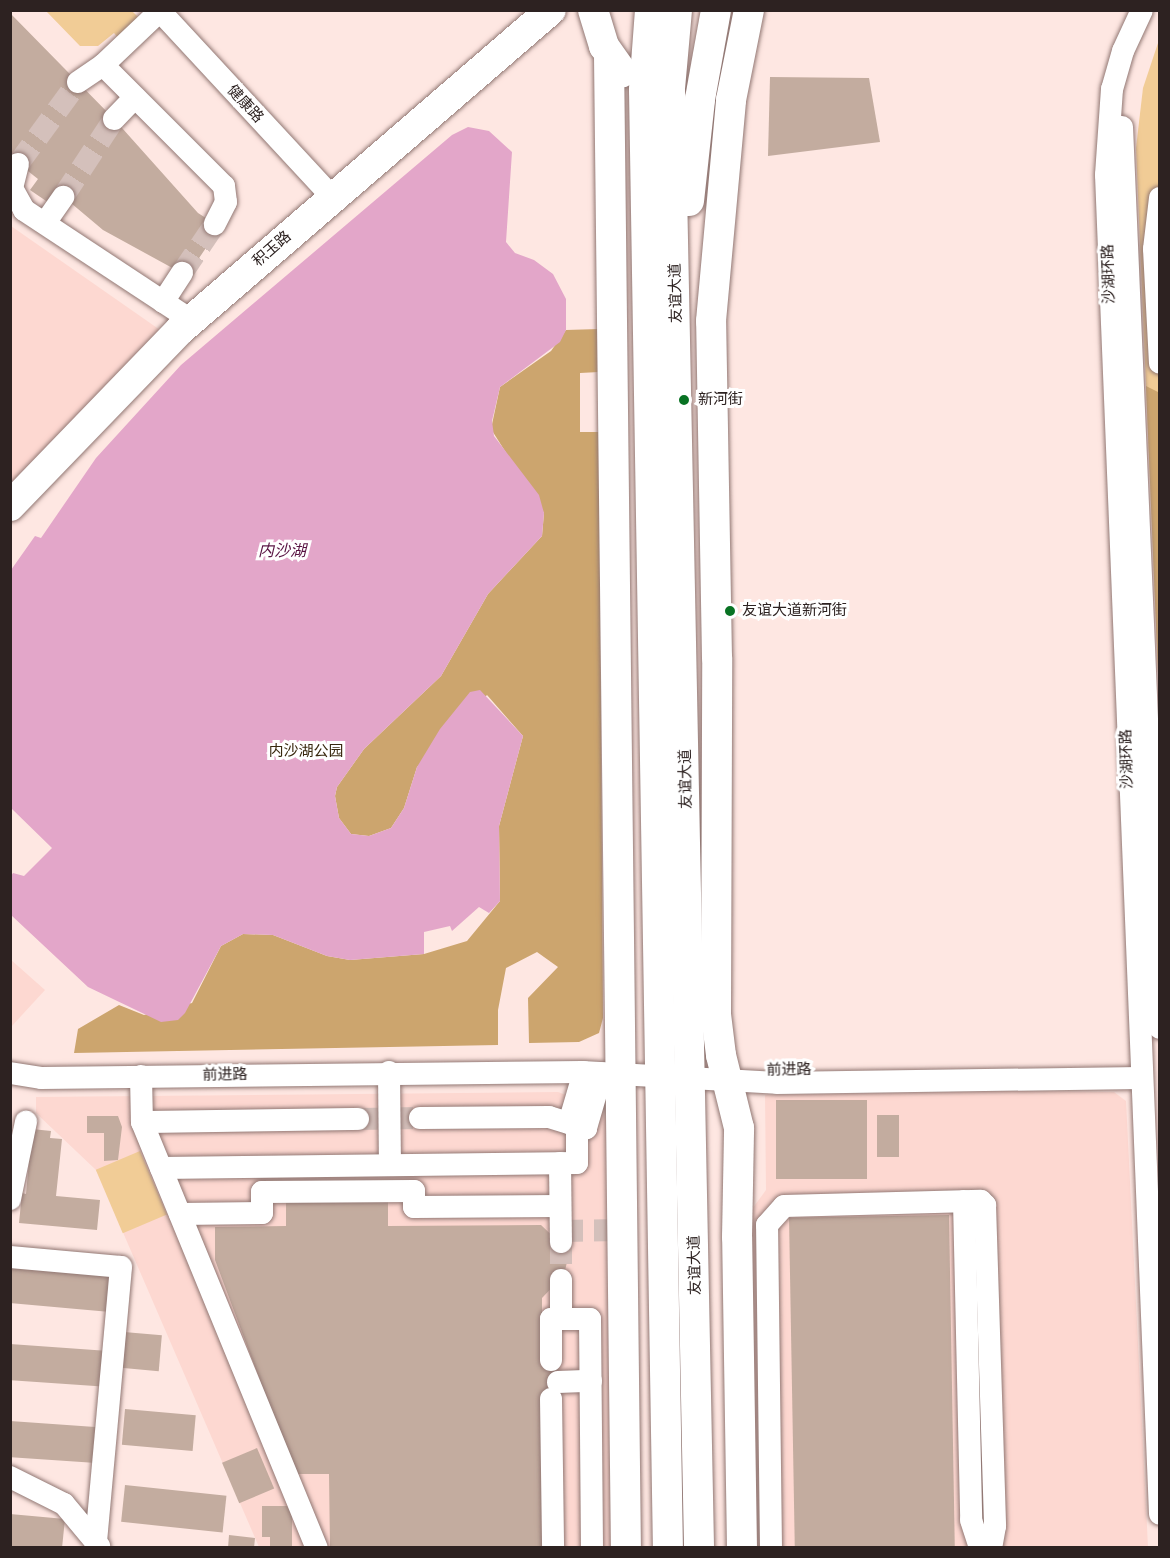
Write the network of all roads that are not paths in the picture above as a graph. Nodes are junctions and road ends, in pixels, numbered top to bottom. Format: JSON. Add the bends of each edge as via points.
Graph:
{"nodes":[{"id":1,"x":550,"y":10,"type":"edge"},
{"id":2,"x":592,"y":10,"type":"edge"},
{"id":3,"x":650,"y":10,"type":"edge"},
{"id":4,"x":677,"y":10,"type":"edge"},
{"id":5,"x":716,"y":10,"type":"edge"},
{"id":6,"x":749,"y":10,"type":"edge"},
{"id":7,"x":1142,"y":10,"type":"edge"},
{"id":8,"x":1159,"y":10,"type":"edge"},
{"id":9,"x":166,"y":11,"type":"edge"},
{"id":10,"x":609,"y":56,"type":"junction"},
{"id":11,"x":103,"y":65,"type":"junction"},
{"id":12,"x":78,"y":82,"type":"tunnel mouth"},
{"id":13,"x":644,"y":90,"type":"junction"},
{"id":14,"x":135,"y":97,"type":"junction"},
{"id":15,"x":114,"y":119,"type":"tunnel mouth"},
{"id":16,"x":18,"y":164,"type":"tunnel mouth"},
{"id":17,"x":337,"y":193,"type":"junction"},
{"id":18,"x":63,"y":197,"type":"tunnel mouth"},
{"id":19,"x":1160,"y":198,"type":"edge"},
{"id":20,"x":10,"y":214,"type":"edge"},
{"id":21,"x":45,"y":223,"type":"junction"},
{"id":22,"x":215,"y":224,"type":"tunnel mouth"},
{"id":23,"x":676,"y":260,"type":"junction"},
{"id":24,"x":182,"y":273,"type":"tunnel mouth"},
{"id":25,"x":163,"y":302,"type":"junction"},
{"id":26,"x":185,"y":325,"type":"junction"},
{"id":27,"x":1160,"y":363,"type":"edge"},
{"id":28,"x":10,"y":506,"type":"edge"},
{"id":29,"x":1160,"y":1028,"type":"edge"},
{"id":30,"x":662,"y":1069,"type":"junction"},
{"id":31,"x":607,"y":1070,"type":"junction"},
{"id":32,"x":440,"y":1071,"type":"junction"},
{"id":33,"x":389,"y":1072,"type":"junction"},
{"id":34,"x":692,"y":1072,"type":"junction"},
{"id":35,"x":1140,"y":1072,"type":"junction"},
{"id":36,"x":10,"y":1073,"type":"edge"},
{"id":37,"x":727,"y":1075,"type":"junction"},
{"id":38,"x":148,"y":1076,"type":"junction"},
{"id":39,"x":358,"y":1119,"type":"tunnel mouth"},
{"id":40,"x":420,"y":1119,"type":"tunnel mouth"},
{"id":41,"x":26,"y":1122,"type":"dead end"},
{"id":42,"x":149,"y":1122,"type":"junction"},
{"id":43,"x":573,"y":1124,"type":"junction"},
{"id":44,"x":560,"y":1163,"type":"junction"},
{"id":45,"x":390,"y":1165,"type":"junction"},
{"id":46,"x":161,"y":1168,"type":"junction"},
{"id":47,"x":737,"y":1196,"type":"junction"},
{"id":48,"x":10,"y":1199,"type":"edge"},
{"id":49,"x":964,"y":1201,"type":"junction"},
{"id":50,"x":560,"y":1206,"type":"junction"},
{"id":51,"x":180,"y":1214,"type":"junction"},
{"id":52,"x":561,"y":1242,"type":"tunnel mouth"},
{"id":53,"x":10,"y":1257,"type":"edge"},
{"id":54,"x":737,"y":1261,"type":"junction"},
{"id":55,"x":768,"y":1261,"type":"junction"},
{"id":56,"x":695,"y":1270,"type":"junction"},
{"id":57,"x":561,"y":1280,"type":"tunnel mouth"},
{"id":58,"x":590,"y":1319,"type":"junction"},
{"id":59,"x":622,"y":1319,"type":"junction"},
{"id":60,"x":561,"y":1320,"type":"junction"},
{"id":61,"x":551,"y":1360,"type":"dead end"},
{"id":62,"x":591,"y":1381,"type":"junction"},
{"id":63,"x":697,"y":1388,"type":"junction"},
{"id":64,"x":739,"y":1388,"type":"junction"},
{"id":65,"x":10,"y":1476,"type":"edge"},
{"id":66,"x":668,"y":1489,"type":"junction"},
{"id":67,"x":552,"y":1498,"type":"junction"},
{"id":68,"x":592,"y":1498,"type":"junction"},
{"id":69,"x":1160,"y":1514,"type":"edge"},
{"id":70,"x":699,"y":1538,"type":"edge"},
{"id":71,"x":756,"y":1538,"type":"edge"},
{"id":72,"x":98,"y":1545,"type":"edge"},
{"id":73,"x":317,"y":1548,"type":"edge"},
{"id":74,"x":553,"y":1548,"type":"edge"},
{"id":75,"x":592,"y":1548,"type":"edge"},
{"id":76,"x":629,"y":1548,"type":"edge"},
{"id":77,"x":668,"y":1548,"type":"edge"},
{"id":78,"x":980,"y":1548,"type":"edge"},
{"id":79,"x":991,"y":1548,"type":"edge"}],
"edges":[{"from":1,"to":17,"type":"main road","name":"积玉路"},
{"from":2,"to":10,"type":"main road"},
{"from":3,"to":13,"type":"main road","name":"友谊大道"},
{"from":4,"to":23,"type":"main road","name":"友谊大道","via":[[670,89]]},
{"from":5,"to":23,"type":"main road","via":[[700,99],[691,189]]},
{"from":6,"to":37,"type":"main road","via":[[731,100],[711,321],[717,658],[716,1014]]},
{"from":7,"to":35,"type":"street","name":"沙湖环路","via":[[1123,51],[1112,89],[1106,175]]},
{"from":8,"to":29,"type":"street","name":"沙湖环路","via":[[1133,65],[1121,138]]},
{"from":9,"to":11,"type":"street","via":[[126,56]]},
{"from":9,"to":17,"type":"street","name":"健康路"},
{"from":10,"to":13,"type":"main road","via":[[629,80]]},
{"from":10,"to":31,"type":"main road"},
{"from":11,"to":12,"type":"street"},
{"from":11,"to":14,"type":"street"},
{"from":13,"to":30,"type":"main road","name":"友谊大道"},
{"from":14,"to":15,"type":"street"},
{"from":14,"to":22,"type":"street","via":[[224,186],[226,202]]},
{"from":16,"to":21,"type":"street","via":[[12,181],[14,196],[24,210]]},
{"from":17,"to":26,"type":"main road","name":"积玉路"},
{"from":18,"to":21,"type":"street"},
{"from":19,"to":27,"type":"street","via":[[1154,249]]},
{"from":20,"to":26,"type":"street"},
{"from":21,"to":25,"type":"street"},
{"from":23,"to":34,"type":"main road","name":"友谊大道"},
{"from":24,"to":25,"type":"street"},
{"from":25,"to":26,"type":"street"},
{"from":26,"to":28,"type":"main road","name":"积玉路"},
{"from":30,"to":31,"type":"street","name":"前进路"},
{"from":30,"to":34,"type":"street","name":"前进路"},
{"from":30,"to":66,"type":"main road","name":"友谊大道"},
{"from":31,"to":32,"type":"street","name":"前进路"},
{"from":31,"to":32,"type":"street","name":"前进路","via":[[517,1061]]},
{"from":31,"to":43,"type":"street"},
{"from":31,"to":59,"type":"main road"},
{"from":32,"to":33,"type":"street","name":"前进路"},
{"from":33,"to":38,"type":"street","name":"前进路"},
{"from":33,"to":45,"type":"street"},
{"from":34,"to":37,"type":"street","name":"前进路"},
{"from":34,"to":56,"type":"main road","name":"友谊大道"},
{"from":35,"to":37,"type":"street","name":"前进路"},
{"from":35,"to":69,"type":"street","name":"沙湖环路"},
{"from":36,"to":38,"type":"street","name":"前进路","via":[[40,1078]]},
{"from":37,"to":47,"type":"main road","via":[[739,1128]]},
{"from":38,"to":42,"type":"street"},
{"from":39,"to":42,"type":"street"},
{"from":40,"to":43,"type":"street","via":[[549,1117]]},
{"from":41,"to":48,"type":"street"},
{"from":42,"to":46,"type":"street"},
{"from":43,"to":44,"type":"street","via":[[577,1163]]},
{"from":44,"to":45,"type":"street"},
{"from":44,"to":50,"type":"street"},
{"from":45,"to":46,"type":"street"},
{"from":46,"to":51,"type":"street"},
{"from":47,"to":54,"type":"main road"},
{"from":47,"to":56,"type":"main road"},
{"from":49,"to":55,"type":"street","via":[[784,1206],[767,1225]]},
{"from":49,"to":78,"type":"street","via":[[970,1520]]},
{"from":49,"to":79,"type":"street","via":[[981,1201],[985,1205],[995,1526]]},
{"from":50,"to":51,"type":"street","via":[[414,1208],[414,1191],[262,1192],[262,1213]]},
{"from":50,"to":52,"type":"street"},
{"from":51,"to":73,"type":"street"},
{"from":53,"to":72,"type":"street","via":[[121,1267]]},
{"from":54,"to":55,"type":"street"},
{"from":54,"to":64,"type":"main road"},
{"from":55,"to":71,"type":"street"},
{"from":56,"to":63,"type":"main road","name":"友谊大道"},
{"from":57,"to":60,"type":"street"},
{"from":58,"to":59,"type":"street"},
{"from":58,"to":60,"type":"street"},
{"from":58,"to":62,"type":"street"},
{"from":59,"to":76,"type":"main road"},
{"from":60,"to":61,"type":"street","via":[[550,1320]]},
{"from":62,"to":67,"type":"street","via":[[555,1390]]},
{"from":62,"to":68,"type":"street"},
{"from":63,"to":64,"type":"main road"},
{"from":63,"to":70,"type":"main road","name":"友谊大道"},
{"from":64,"to":71,"type":"main road"},
{"from":65,"to":72,"type":"street","via":[[64,1504]]},
{"from":66,"to":76,"type":"main road"},
{"from":66,"to":77,"type":"main road","name":"友谊大道"},
{"from":67,"to":68,"type":"street"},
{"from":67,"to":74,"type":"street"},
{"from":68,"to":75,"type":"street"},
{"from":70,"to":71,"type":"main road"}]}
